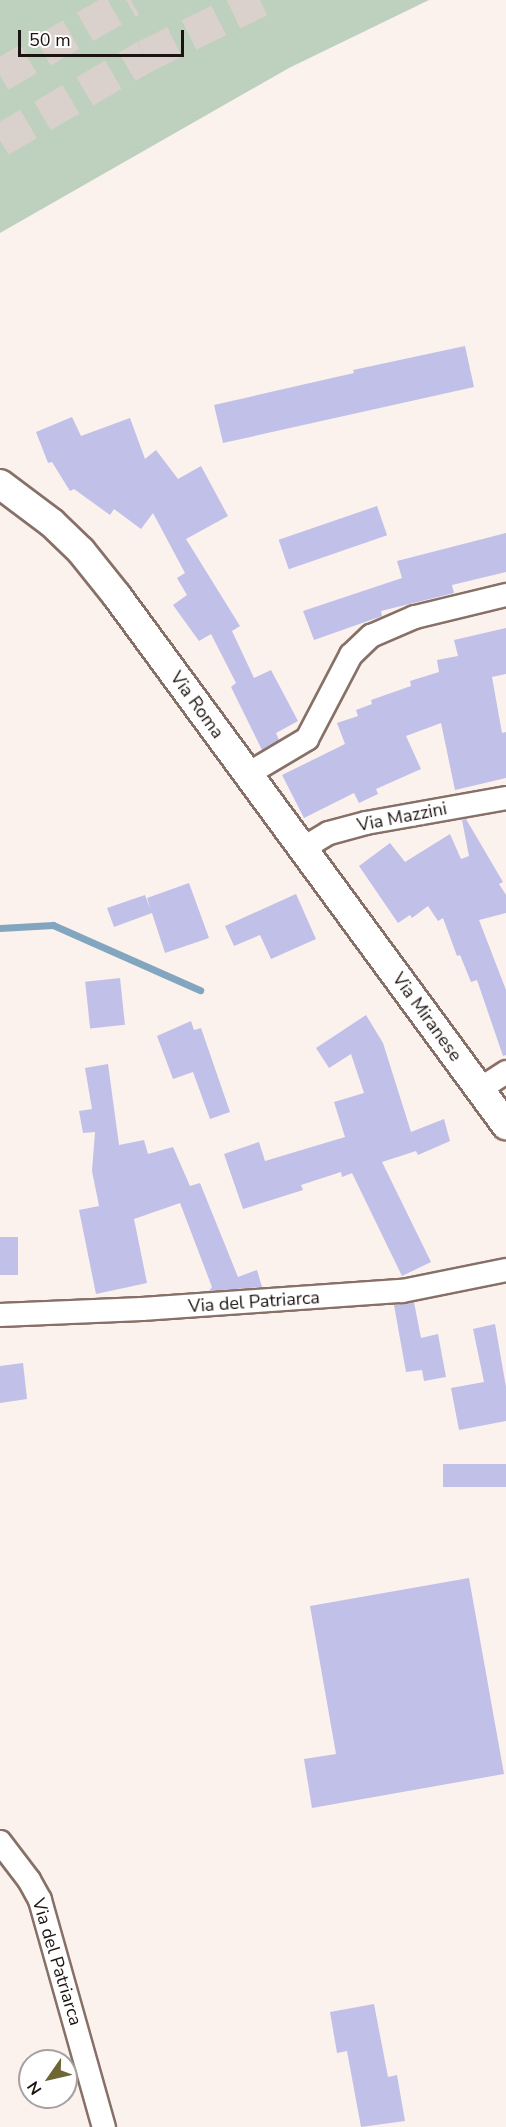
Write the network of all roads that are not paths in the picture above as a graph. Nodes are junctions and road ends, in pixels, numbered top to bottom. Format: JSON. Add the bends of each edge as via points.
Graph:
{"nodes":[{"id":1,"x":0,"y":484,"type":"edge"},
{"id":2,"x":506,"y":595,"type":"edge"},
{"id":3,"x":248,"y":774,"type":"junction"},
{"id":4,"x":506,"y":798,"type":"edge"},
{"id":5,"x":302,"y":849,"type":"junction"},
{"id":6,"x":373,"y":945,"type":"joint"},
{"id":7,"x":506,"y":1072,"type":"edge"},
{"id":8,"x":480,"y":1089,"type":"junction"},
{"id":9,"x":506,"y":1125,"type":"edge"},
{"id":10,"x":506,"y":1270,"type":"edge"},
{"id":11,"x":0,"y":1315,"type":"edge"},
{"id":12,"x":0,"y":1842,"type":"edge"},
{"id":13,"x":104,"y":2127,"type":"edge"}],
"edges":[{"from":1,"to":3,"type":"main road","name":"Via Roma","via":[[81,551]]},
{"from":2,"to":3,"type":"street","via":[[415,617],[371,636],[341,670],[307,739]]},
{"from":3,"to":5,"type":"main road","name":"Via Roma"},
{"from":4,"to":5,"type":"street","name":"Via Mazzini","via":[[366,823],[329,833]]},
{"from":5,"to":6,"type":"main road","name":"Via Roma"},
{"from":6,"to":8,"type":"main road","name":"Via Miranese"},
{"from":7,"to":8,"type":"street"},
{"from":8,"to":9,"type":"main road","name":"Via Miranese"},
{"from":10,"to":11,"type":"street","name":"Via del Patriarca","via":[[402,1291],[154,1309]]},
{"from":12,"to":13,"type":"street","name":"Via del Patriarca","via":[[30,1880],[40,1900]]}]}
